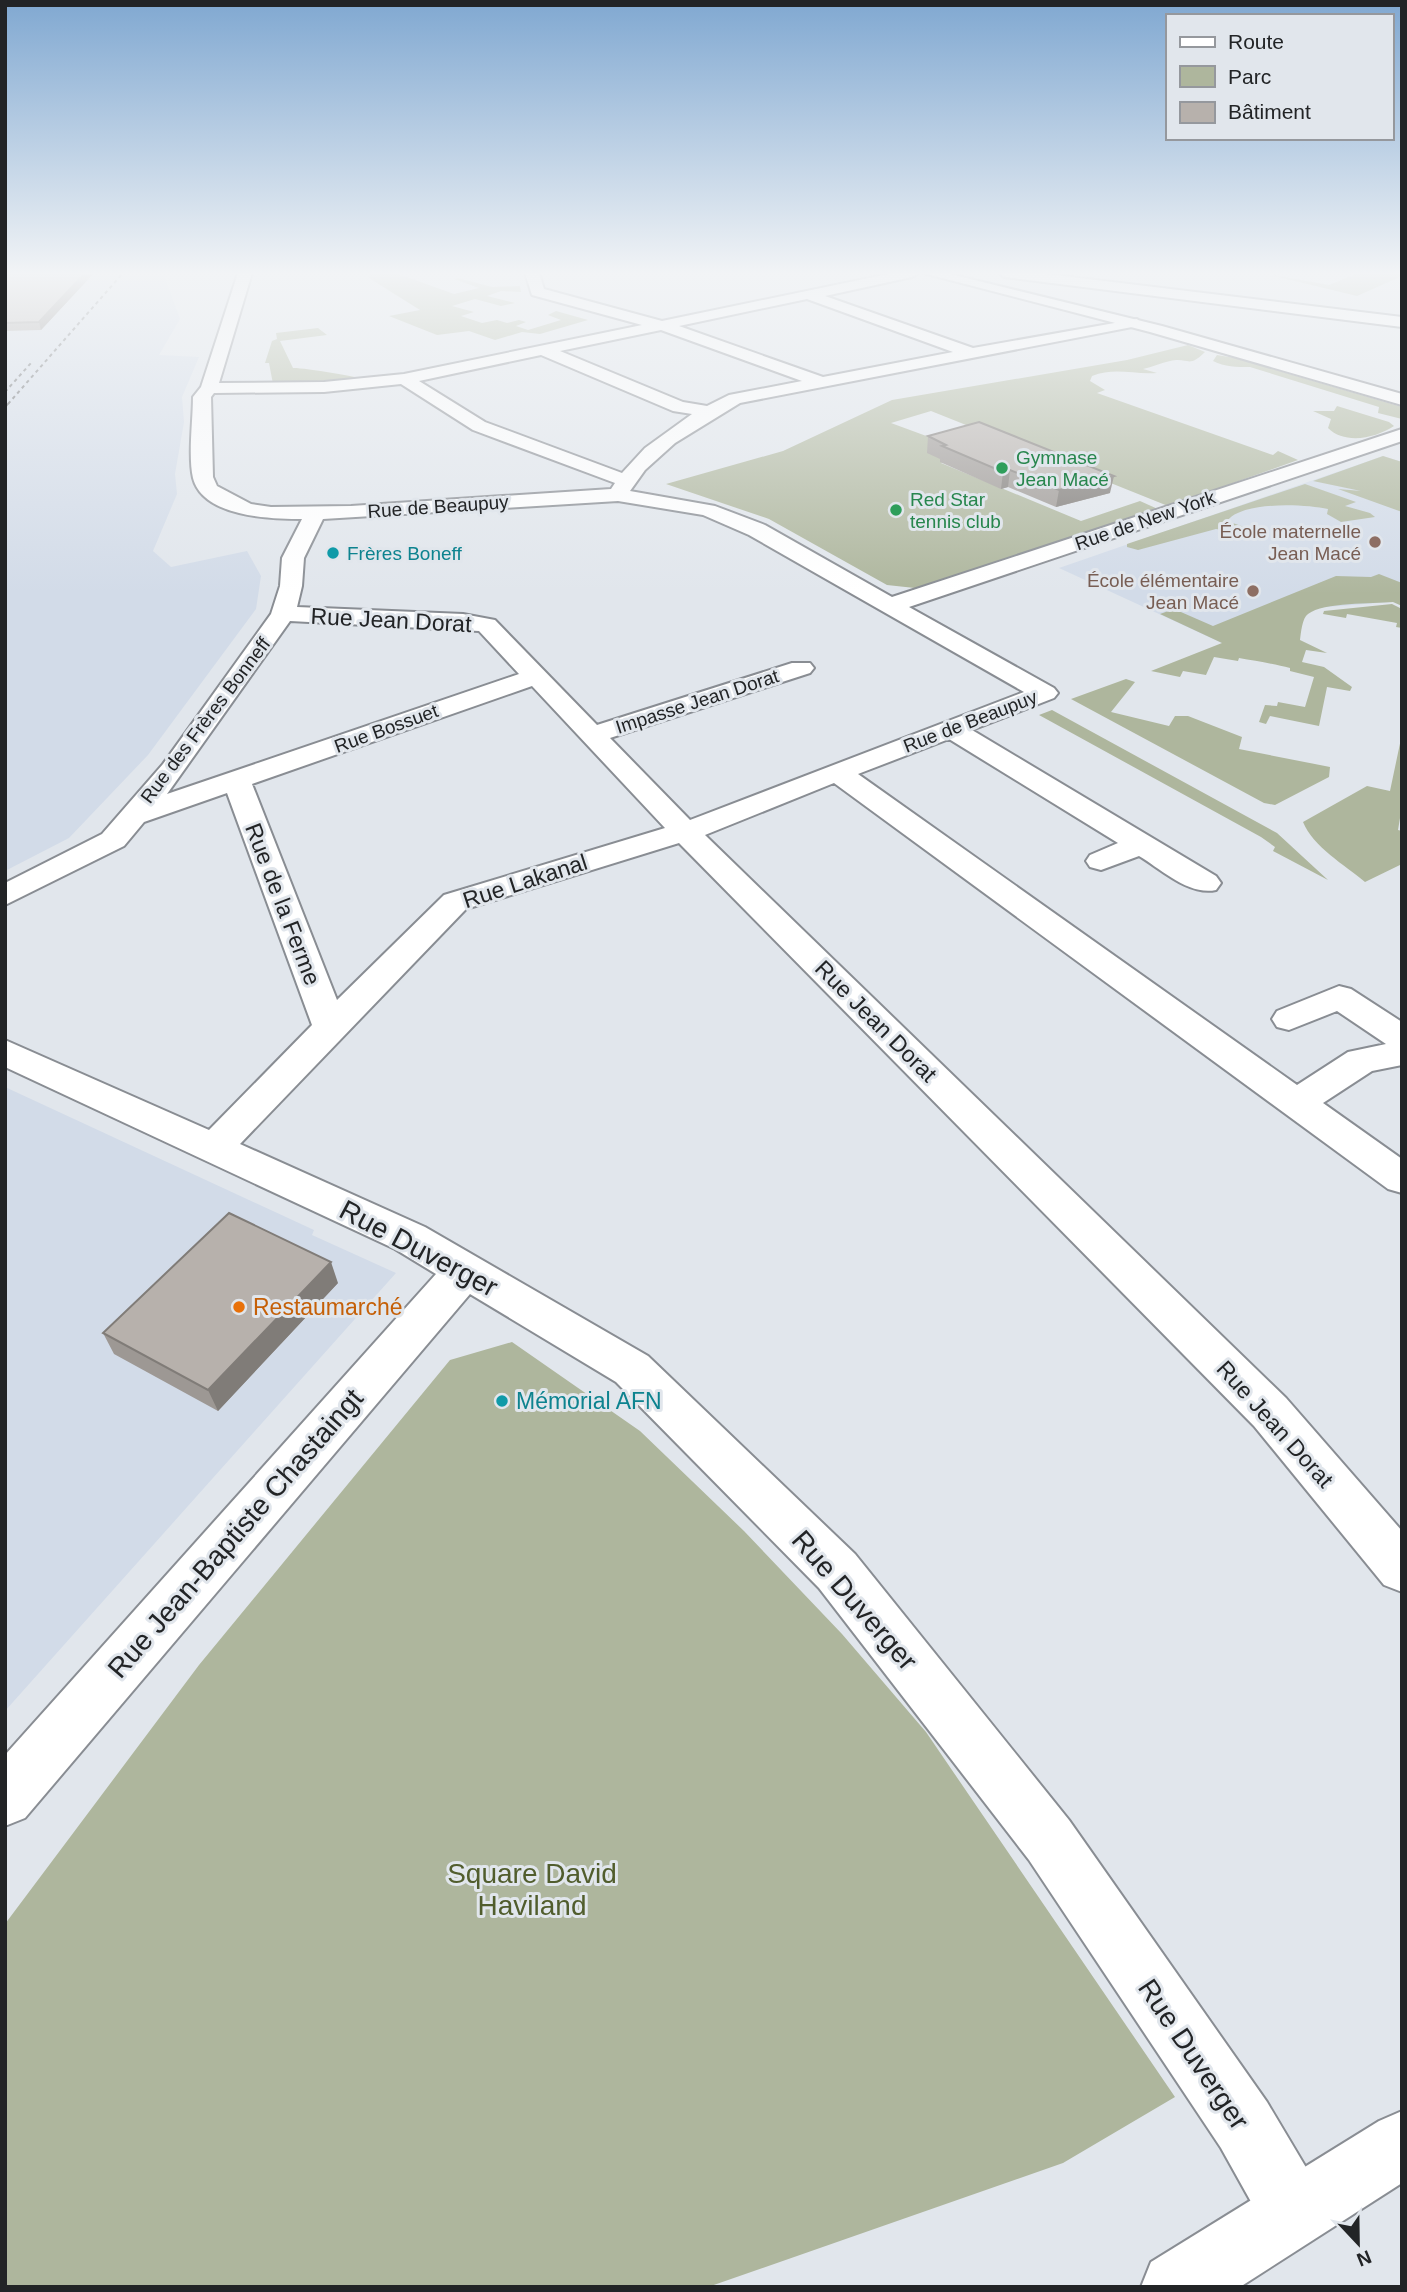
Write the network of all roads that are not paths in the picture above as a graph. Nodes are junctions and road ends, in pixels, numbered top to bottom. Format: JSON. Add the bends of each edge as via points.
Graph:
{"nodes":[{"id":1,"x":211,"y":380,"type":"edge"},
{"id":2,"x":394,"y":380,"type":"edge"},
{"id":3,"x":406,"y":380,"type":"edge"},
{"id":4,"x":614,"y":380,"type":"edge"},
{"id":5,"x":816,"y":380,"type":"edge"},
{"id":6,"x":825,"y":380,"type":"edge"},
{"id":7,"x":1333,"y":380,"type":"edge"},
{"id":8,"x":819,"y":381,"type":"junction"},
{"id":9,"x":209,"y":388,"type":"junction"},
{"id":10,"x":1402,"y":400,"type":"edge"},
{"id":11,"x":222,"y":409,"type":"dead end"},
{"id":12,"x":706,"y":411,"type":"junction"},
{"id":13,"x":1402,"y":435,"type":"edge"},
{"id":14,"x":232,"y":481,"type":"dead end"},
{"id":15,"x":621,"y":488,"type":"junction"},
{"id":16,"x":292,"y":512,"type":"junction"},
{"id":17,"x":315,"y":513,"type":"junction"},
{"id":18,"x":271,"y":534,"type":"junction"},
{"id":19,"x":888,"y":606,"type":"junction"},
{"id":20,"x":283,"y":614,"type":"junction"},
{"id":21,"x":801,"y":668,"type":"dead end"},
{"id":22,"x":537,"y":676,"type":"junction"},
{"id":23,"x":951,"y":729,"type":"junction"},
{"id":24,"x":593,"y":734,"type":"junction"},
{"id":25,"x":173,"y":770,"type":"junction"},
{"id":26,"x":837,"y":772,"type":"junction"},
{"id":27,"x":237,"y":782,"type":"junction"},
{"id":28,"x":1056,"y":793,"type":"junction"},
{"id":29,"x":1024,"y":808,"type":"dead end"},
{"id":30,"x":133,"y":816,"type":"junction"},
{"id":31,"x":685,"y":832,"type":"junction"},
{"id":32,"x":1140,"y":844,"type":"junction"},
{"id":33,"x":1101,"y":861,"type":"dead end"},
{"id":34,"x":1205,"y":883,"type":"dead end"},
{"id":35,"x":5,"y":896,"type":"edge"},
{"id":36,"x":1289,"y":1018,"type":"dead end"},
{"id":37,"x":330,"y":1027,"type":"junction"},
{"id":38,"x":1402,"y":1038,"type":"edge"},
{"id":39,"x":5,"y":1052,"type":"edge"},
{"id":40,"x":1402,"y":1053,"type":"edge"},
{"id":41,"x":1294,"y":1104,"type":"junction"},
{"id":42,"x":216,"y":1147,"type":"junction"},
{"id":43,"x":1402,"y":1178,"type":"edge"},
{"id":44,"x":466,"y":1269,"type":"junction"},
{"id":45,"x":1402,"y":1568,"type":"edge"},
{"id":46,"x":5,"y":1798,"type":"edge"},
{"id":47,"x":1402,"y":2144,"type":"edge"},
{"id":48,"x":1293,"y":2210,"type":"junction"},
{"id":49,"x":1176,"y":2287,"type":"edge"}],
"edges":[{"from":1,"to":9,"type":"street"},
{"from":2,"to":9,"type":"street","via":[[324,387]]},
{"from":3,"to":15,"type":"street","via":[[479,426]]},
{"from":4,"to":12,"type":"street","via":[[679,407]]},
{"from":5,"to":8,"type":"street"},
{"from":6,"to":8,"type":"street"},
{"from":7,"to":10,"type":"street"},
{"from":8,"to":12,"type":"street","via":[[734,399]]},
{"from":9,"to":11,"type":"street","via":[[220,399]]},
{"from":9,"to":18,"type":"street","via":[[202,397],[203,477],[209,490]]},
{"from":12,"to":15,"type":"street"},
{"from":13,"to":19,"type":"street","name":"Rue de New York"},
{"from":14,"to":16,"type":"street","name":"Rue de Beaupuy","via":[[237,489]]},
{"from":15,"to":17,"type":"street","name":"Rue de Beaupuy"},
{"from":15,"to":19,"type":"street","name":"Rue de Beaupuy","via":[[708,510],[757,530]]},
{"from":16,"to":17,"type":"street","name":"Rue de Beaupuy"},
{"from":16,"to":18,"type":"street"},
{"from":17,"to":18,"type":"street","name":"Rue des Frères Bonneff"},
{"from":18,"to":20,"type":"street","name":"Rue des Frères Bonneff","via":[[291,586]]},
{"from":19,"to":23,"type":"street","name":"Rue de Beaupuy","via":[[1045,693]]},
{"from":20,"to":22,"type":"street","name":"Rue Jean Dorat","via":[[487,625]]},
{"from":20,"to":25,"type":"street","name":"Rue des Frères Bonneff"},
{"from":21,"to":24,"type":"street","name":"Impasse Jean Dorat"},
{"from":22,"to":24,"type":"street","name":"Rue Jean Dorat"},
{"from":22,"to":27,"type":"street","name":"Rue Bossuet"},
{"from":23,"to":26,"type":"street","name":"Rue de Beaupuy"},
{"from":23,"to":28,"type":"street"},
{"from":24,"to":31,"type":"street","name":"Rue Jean Dorat"},
{"from":25,"to":27,"type":"street","name":"Rue Bossuet"},
{"from":25,"to":30,"type":"street","name":"Rue des Frères Bonneff"},
{"from":26,"to":31,"type":"street","name":"Rue Lakanal"},
{"from":26,"to":41,"type":"street"},
{"from":27,"to":30,"type":"street","name":"Rue Bossuet"},
{"from":27,"to":37,"type":"street","name":"Rue de la Ferme"},
{"from":28,"to":29,"type":"street"},
{"from":28,"to":32,"type":"street"},
{"from":30,"to":35,"type":"street","name":"Rue des Frères Bonneff","via":[[113,840]]},
{"from":31,"to":37,"type":"street","name":"Rue Lakanal","via":[[455,902]]},
{"from":31,"to":45,"type":"street","name":"Rue Jean Dorat","via":[[1270,1412]]},
{"from":32,"to":33,"type":"street"},
{"from":32,"to":34,"type":"street"},
{"from":36,"to":38,"type":"street","via":[[1350,990]]},
{"from":37,"to":42,"type":"street","name":"Rue Lakanal"},
{"from":39,"to":42,"type":"street","name":"Rue Duverger"},
{"from":40,"to":41,"type":"street","via":[[1361,1061]]},
{"from":41,"to":43,"type":"street"},
{"from":42,"to":44,"type":"street","name":"Rue Duverger"},
{"from":44,"to":46,"type":"street","name":"Rue Jean-Baptiste Chastaingt"},
{"from":44,"to":48,"type":"street","name":"Rue Duverger","via":[[632,1369],[837,1570],[1049,1840],[1244,2125]]},
{"from":47,"to":48,"type":"street"},
{"from":48,"to":49,"type":"street"}]}
